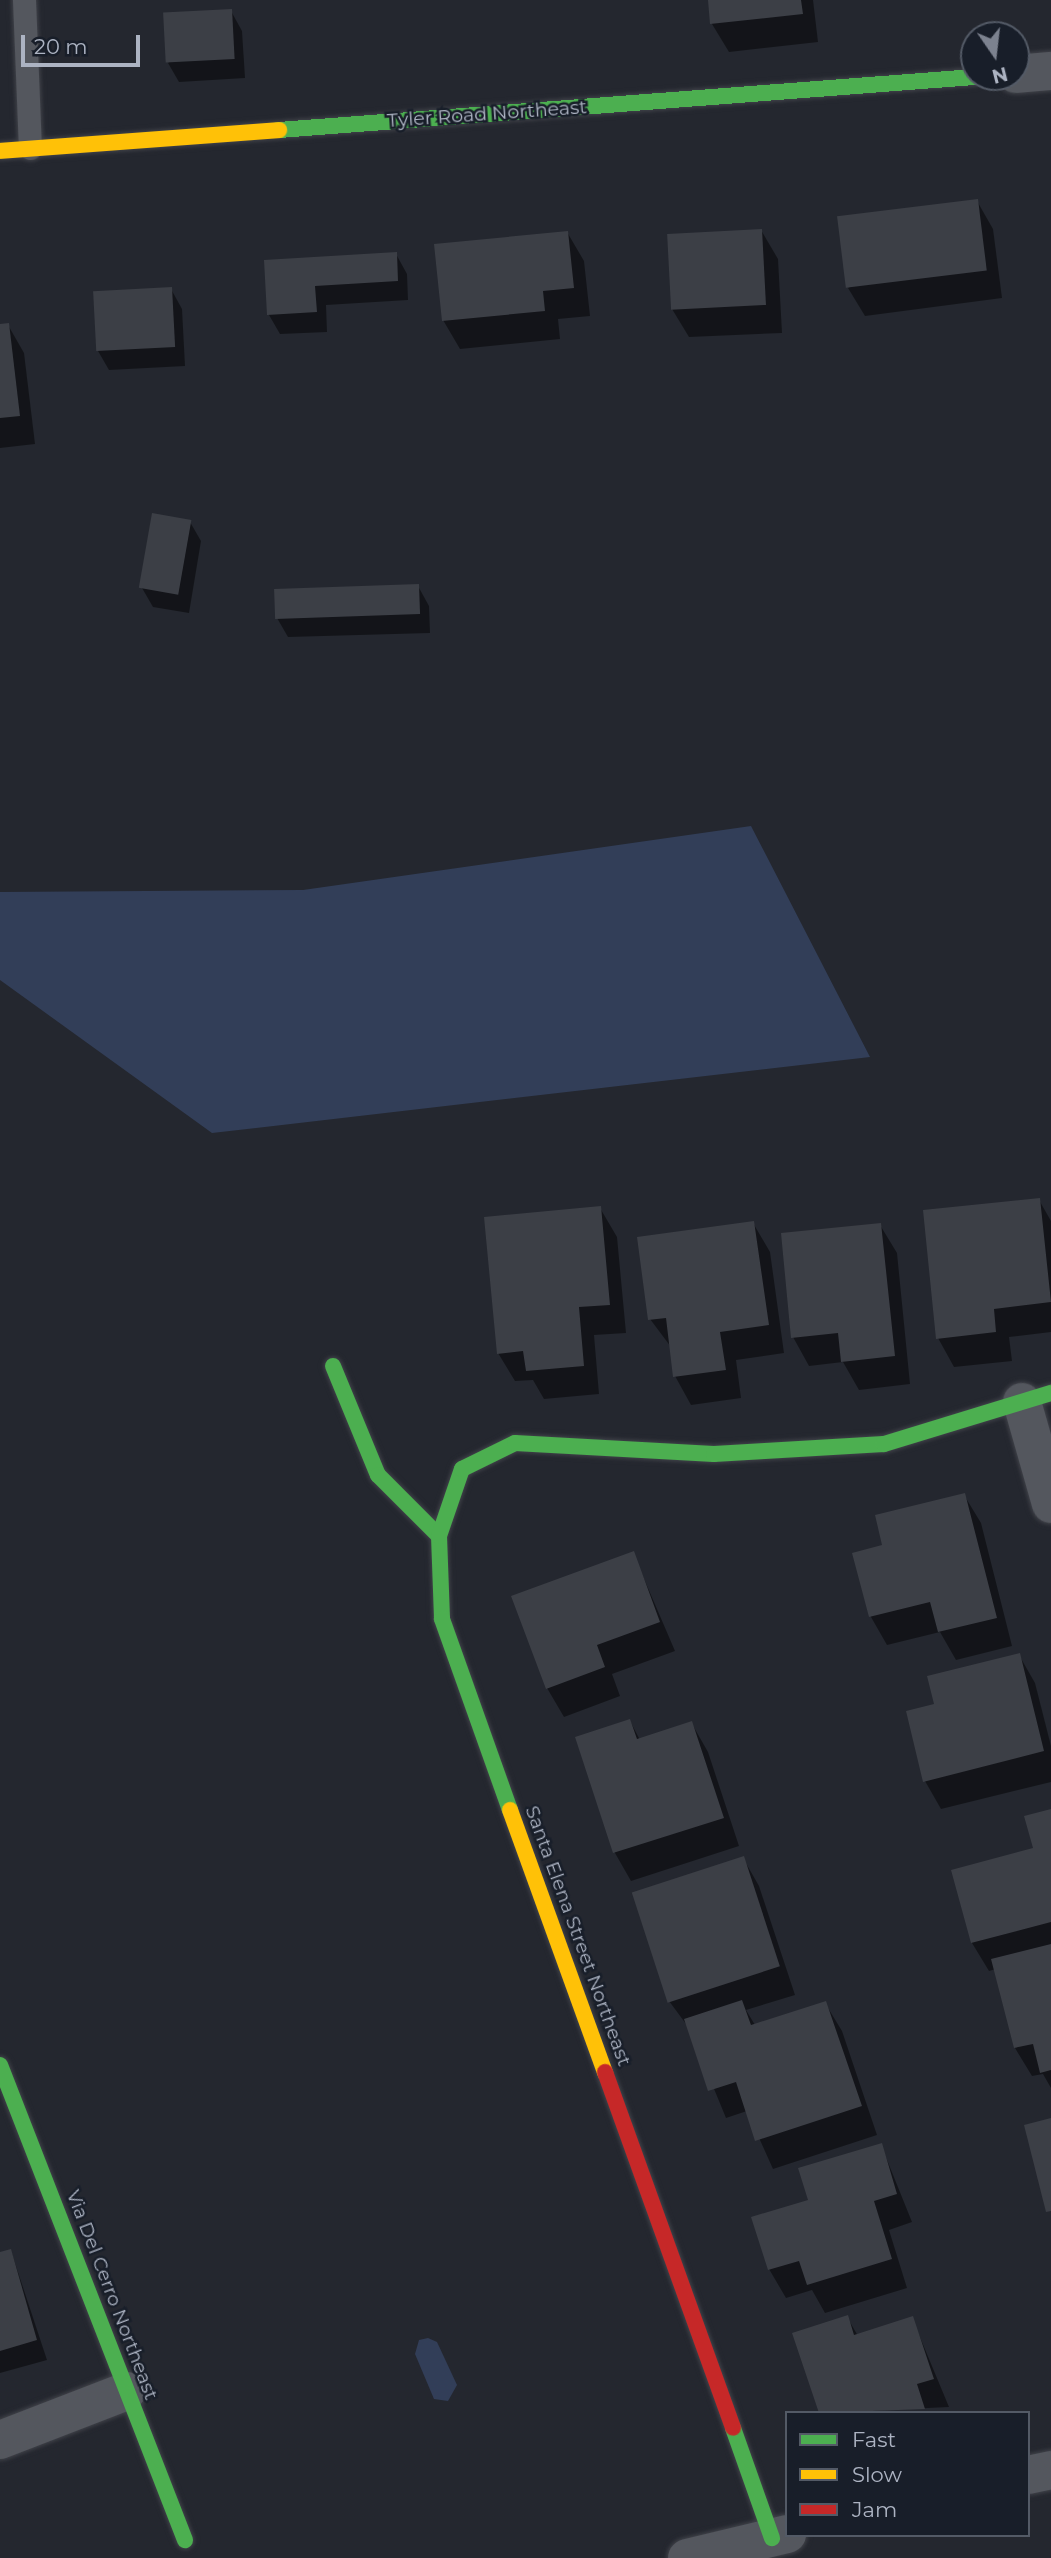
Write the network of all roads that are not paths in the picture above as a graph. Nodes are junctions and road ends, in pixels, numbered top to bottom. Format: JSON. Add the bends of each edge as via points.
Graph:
{"nodes":[{"id":1,"x":24,"y":0,"type":"edge"},
{"id":2,"x":1051,"y":71,"type":"edge"},
{"id":3,"x":1030,"y":73,"type":"edge"},
{"id":4,"x":960,"y":78,"type":"edge"},
{"id":5,"x":30,"y":148,"type":"junction"},
{"id":6,"x":0,"y":151,"type":"edge"},
{"id":7,"x":333,"y":1366,"type":"dead end"},
{"id":8,"x":1037,"y":1397,"type":"edge"},
{"id":9,"x":1051,"y":1504,"type":"edge"},
{"id":10,"x":439,"y":1536,"type":"junction"},
{"id":11,"x":0,"y":2065,"type":"edge"},
{"id":12,"x":127,"y":2391,"type":"junction"},
{"id":13,"x":0,"y":2440,"type":"edge"},
{"id":14,"x":1051,"y":2470,"type":"edge"},
{"id":15,"x":1030,"y":2475,"type":"edge"},
{"id":16,"x":780,"y":2536,"type":"edge"},
{"id":17,"x":185,"y":2540,"type":"dead end"},
{"id":18,"x":687,"y":2558,"type":"edge"}],
"edges":[{"from":1,"to":5,"type":"lane"},
{"from":2,"to":3,"type":"street"},
{"from":4,"to":5,"type":"street","name":"Tyler Road Northeast"},
{"from":5,"to":6,"type":"street","name":"Tyler Road Northeast"},
{"from":7,"to":10,"type":"street","via":[[378,1475]]},
{"from":8,"to":9,"type":"street"},
{"from":8,"to":10,"type":"street","via":[[884,1444],[714,1454],[514,1443],[462,1469]]},
{"from":10,"to":16,"type":"street","name":"Santa Elena Street Northeast","via":[[442,1619]]},
{"from":11,"to":12,"type":"street","name":"Via Del Cerro Northeast"},
{"from":12,"to":13,"type":"street"},
{"from":12,"to":17,"type":"street","name":"Via Del Cerro Northeast"},
{"from":14,"to":15,"type":"street"},
{"from":16,"to":18,"type":"street"}]}
